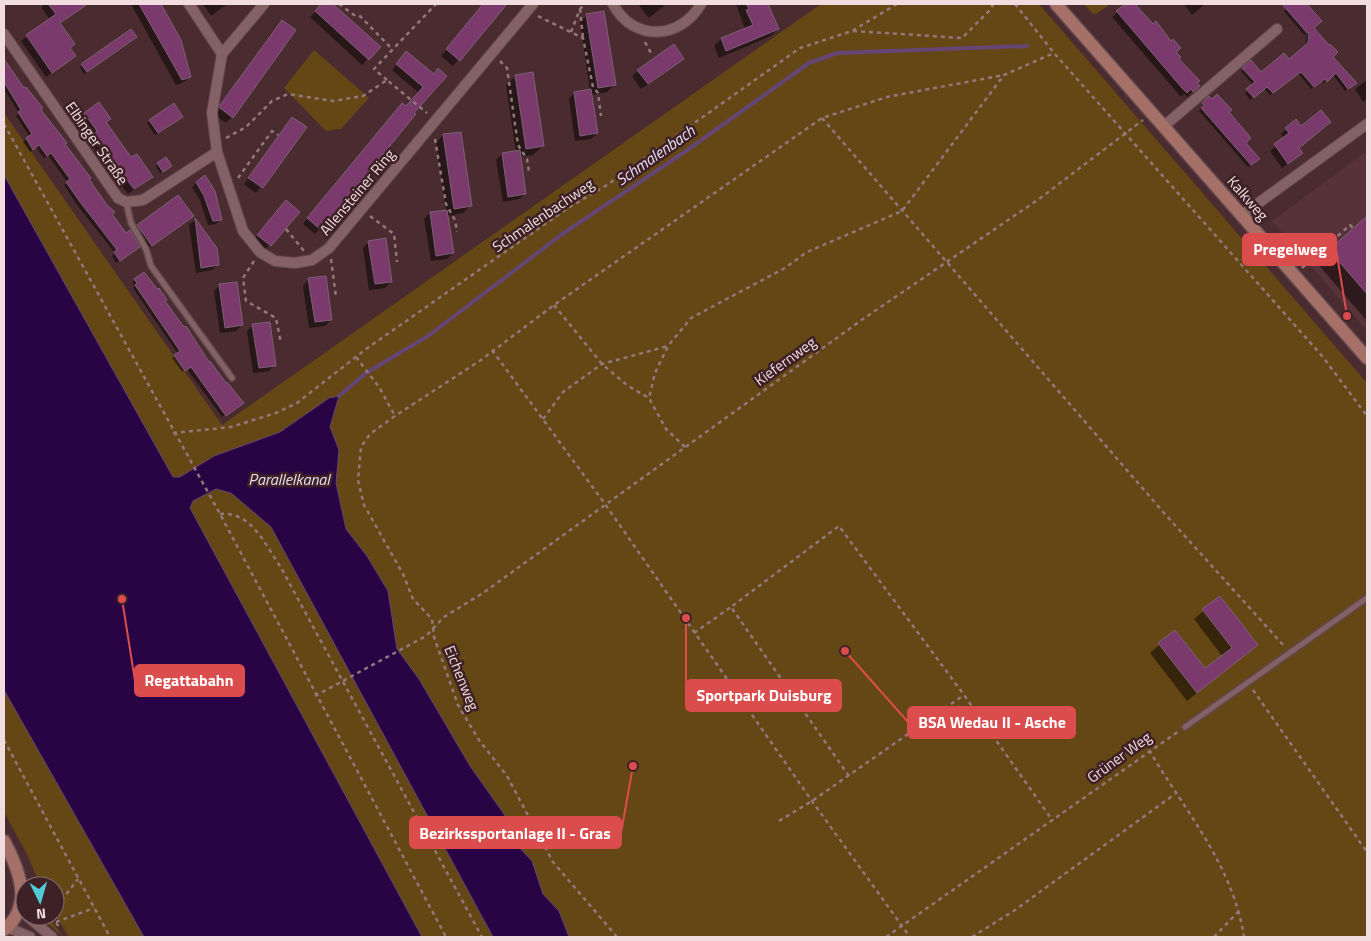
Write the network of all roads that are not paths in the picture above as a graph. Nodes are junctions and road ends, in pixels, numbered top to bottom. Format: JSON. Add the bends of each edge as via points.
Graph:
{"nodes":[{"id":1,"x":189,"y":4,"type":"edge"},
{"id":2,"x":264,"y":4,"type":"edge"},
{"id":3,"x":613,"y":4,"type":"edge"},
{"id":4,"x":701,"y":4,"type":"edge"},
{"id":5,"x":1056,"y":4,"type":"edge"},
{"id":6,"x":530,"y":8,"type":"edge"},
{"id":7,"x":1277,"y":29,"type":"dead end"},
{"id":8,"x":4,"y":34,"type":"edge"},
{"id":9,"x":222,"y":54,"type":"junction"},
{"id":10,"x":1367,"y":124,"type":"edge"},
{"id":11,"x":1163,"y":127,"type":"junction"},
{"id":12,"x":217,"y":152,"type":"junction"},
{"id":13,"x":126,"y":202,"type":"junction"},
{"id":14,"x":1242,"y":214,"type":"junction"},
{"id":15,"x":1367,"y":358,"type":"edge"},
{"id":16,"x":232,"y":378,"type":"dead end"},
{"id":17,"x":1367,"y":598,"type":"edge"},
{"id":18,"x":1185,"y":727,"type":"road end"},
{"id":19,"x":4,"y":841,"type":"edge"},
{"id":20,"x":20,"y":876,"type":"edge"},
{"id":21,"x":38,"y":926,"type":"edge"},
{"id":22,"x":6,"y":928,"type":"edge"},
{"id":23,"x":30,"y":937,"type":"edge"},
{"id":24,"x":52,"y":937,"type":"edge"}],
"edges":[{"from":1,"to":9,"type":"street"},
{"from":2,"to":9,"type":"street"},
{"from":3,"to":4,"type":"street","via":[[633,25],[652,31],[680,26],[689,21]]},
{"from":5,"to":11,"type":"street","name":"Kalkweg"},
{"from":6,"to":12,"type":"street","name":"Allensteiner Ring","via":[[330,248],[312,260],[295,263],[274,261],[260,252],[243,231]]},
{"from":7,"to":11,"type":"street"},
{"from":8,"to":13,"type":"street","name":"Elbinger Straße","via":[[118,198]]},
{"from":9,"to":12,"type":"street","name":"Allensteiner Ring","via":[[212,113]]},
{"from":10,"to":14,"type":"street"},
{"from":11,"to":14,"type":"street","name":"Kalkweg"},
{"from":12,"to":13,"type":"street","name":"Elbinger Straße","via":[[143,200]]},
{"from":13,"to":16,"type":"lane","via":[[130,223],[146,249],[151,266]]},
{"from":14,"to":15,"type":"street","name":"Kalkweg"},
{"from":17,"to":18,"type":"lane"},
{"from":19,"to":20,"type":"street"},
{"from":21,"to":24,"type":"street"},
{"from":22,"to":23,"type":"street"}]}
